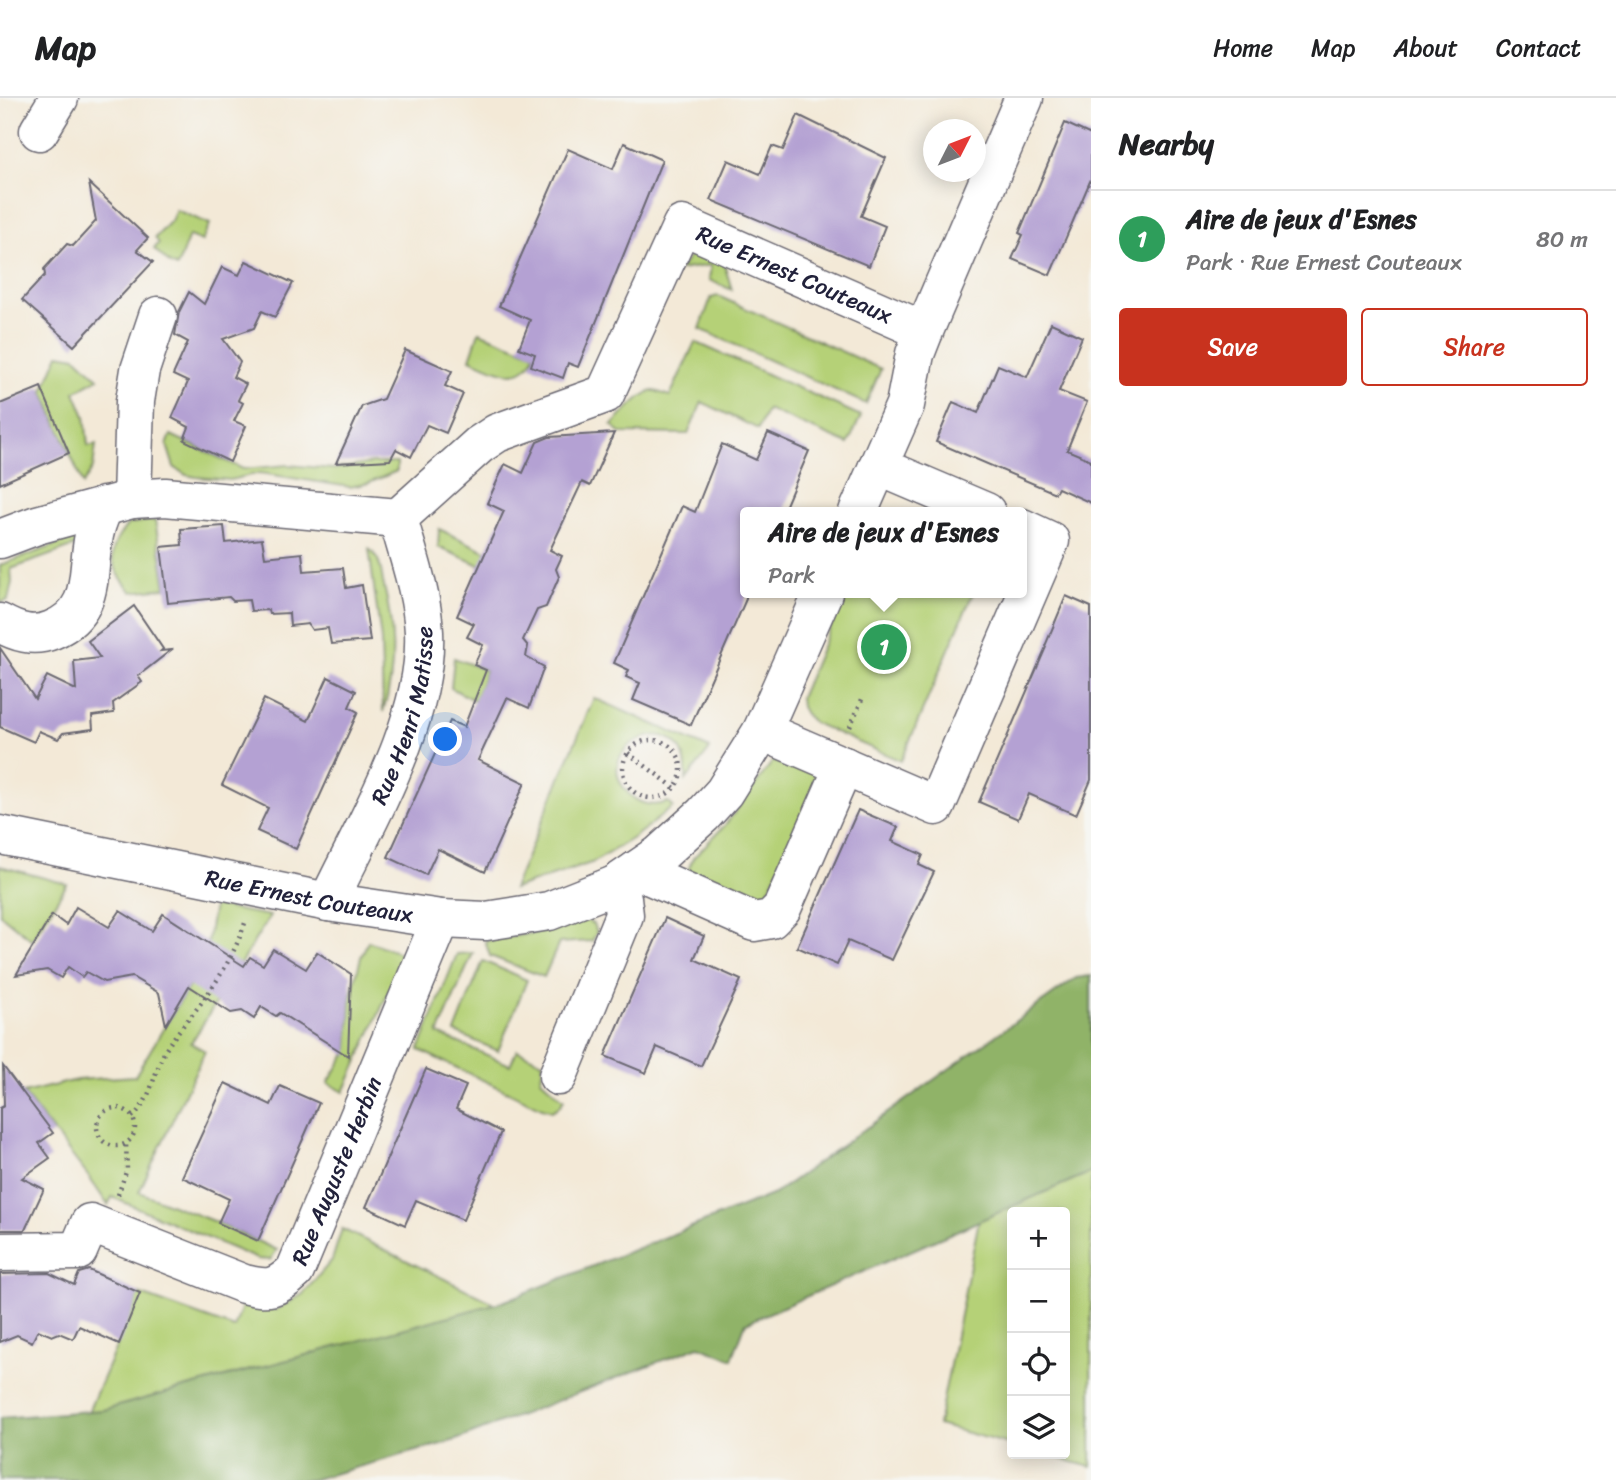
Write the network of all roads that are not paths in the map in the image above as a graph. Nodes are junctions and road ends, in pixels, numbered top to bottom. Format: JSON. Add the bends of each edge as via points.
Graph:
{"nodes":[{"id":1,"x":59,"y":98,"type":"edge"},
{"id":2,"x":1024,"y":98,"type":"edge"},
{"id":3,"x":39,"y":131,"type":"dead end"},
{"id":4,"x":158,"y":316,"type":"dead end"},
{"id":5,"x":924,"y":331,"type":"junction"},
{"id":6,"x":878,"y":466,"type":"junction"},
{"id":7,"x":118,"y":503,"type":"junction"},
{"id":8,"x":860,"y":507,"type":"edge"},
{"id":9,"x":974,"y":507,"type":"edge"},
{"id":10,"x":398,"y":517,"type":"junction"},
{"id":11,"x":1027,"y":530,"type":"edge"},
{"id":12,"x":0,"y":539,"type":"edge"},
{"id":13,"x":1027,"y":594,"type":"edge"},
{"id":14,"x":821,"y":598,"type":"edge"},
{"id":15,"x":1025,"y":598,"type":"edge"},
{"id":16,"x":0,"y":623,"type":"edge"},
{"id":17,"x":762,"y":731,"type":"junction"},
{"id":18,"x":844,"y":766,"type":"junction"},
{"id":19,"x":0,"y":835,"type":"edge"},
{"id":20,"x":626,"y":877,"type":"junction"},
{"id":21,"x":328,"y":902,"type":"junction"},
{"id":22,"x":441,"y":919,"type":"junction"},
{"id":23,"x":558,"y":1076,"type":"dead end"},
{"id":24,"x":0,"y":1252,"type":"edge"}],
"edges":[{"from":1,"to":3,"type":"street"},
{"from":2,"to":5,"type":"street"},
{"from":4,"to":7,"type":"street","via":[[140,370]]},
{"from":5,"to":6,"type":"street","via":[[905,405]]},
{"from":5,"to":10,"type":"street","name":"Rue Ernest Couteaux","via":[[682,225],[605,394],[496,433]]},
{"from":6,"to":8,"type":"street"},
{"from":6,"to":9,"type":"street"},
{"from":7,"to":10,"type":"street","via":[[176,498]]},
{"from":7,"to":12,"type":"street"},
{"from":7,"to":16,"type":"street","via":[[96,526],[87,593],[77,613],[44,634],[16,633]]},
{"from":10,"to":21,"type":"street","name":"Rue Henri Matisse","via":[[421,604],[424,634],[415,699],[387,779]]},
{"from":11,"to":13,"type":"street","via":[[1050,541]]},
{"from":14,"to":17,"type":"street","name":"Rue Ernest Couteaux"},
{"from":15,"to":18,"type":"street","via":[[936,806]]},
{"from":17,"to":18,"type":"street"},
{"from":17,"to":20,"type":"street","name":"Rue Ernest Couteaux","via":[[704,816]]},
{"from":18,"to":20,"type":"street","via":[[782,908],[771,919],[754,922]]},
{"from":19,"to":21,"type":"street","name":"Rue Ernest Couteaux"},
{"from":20,"to":22,"type":"street","name":"Rue Ernest Couteaux","via":[[549,911],[486,921]]},
{"from":20,"to":23,"type":"street","via":[[624,915]]},
{"from":21,"to":22,"type":"street","name":"Rue Ernest Couteaux"},
{"from":22,"to":24,"type":"street","name":"Rue Auguste Herbin","via":[[295,1271],[281,1284],[264,1289],[244,1284],[90,1223],[78,1251]]}]}
